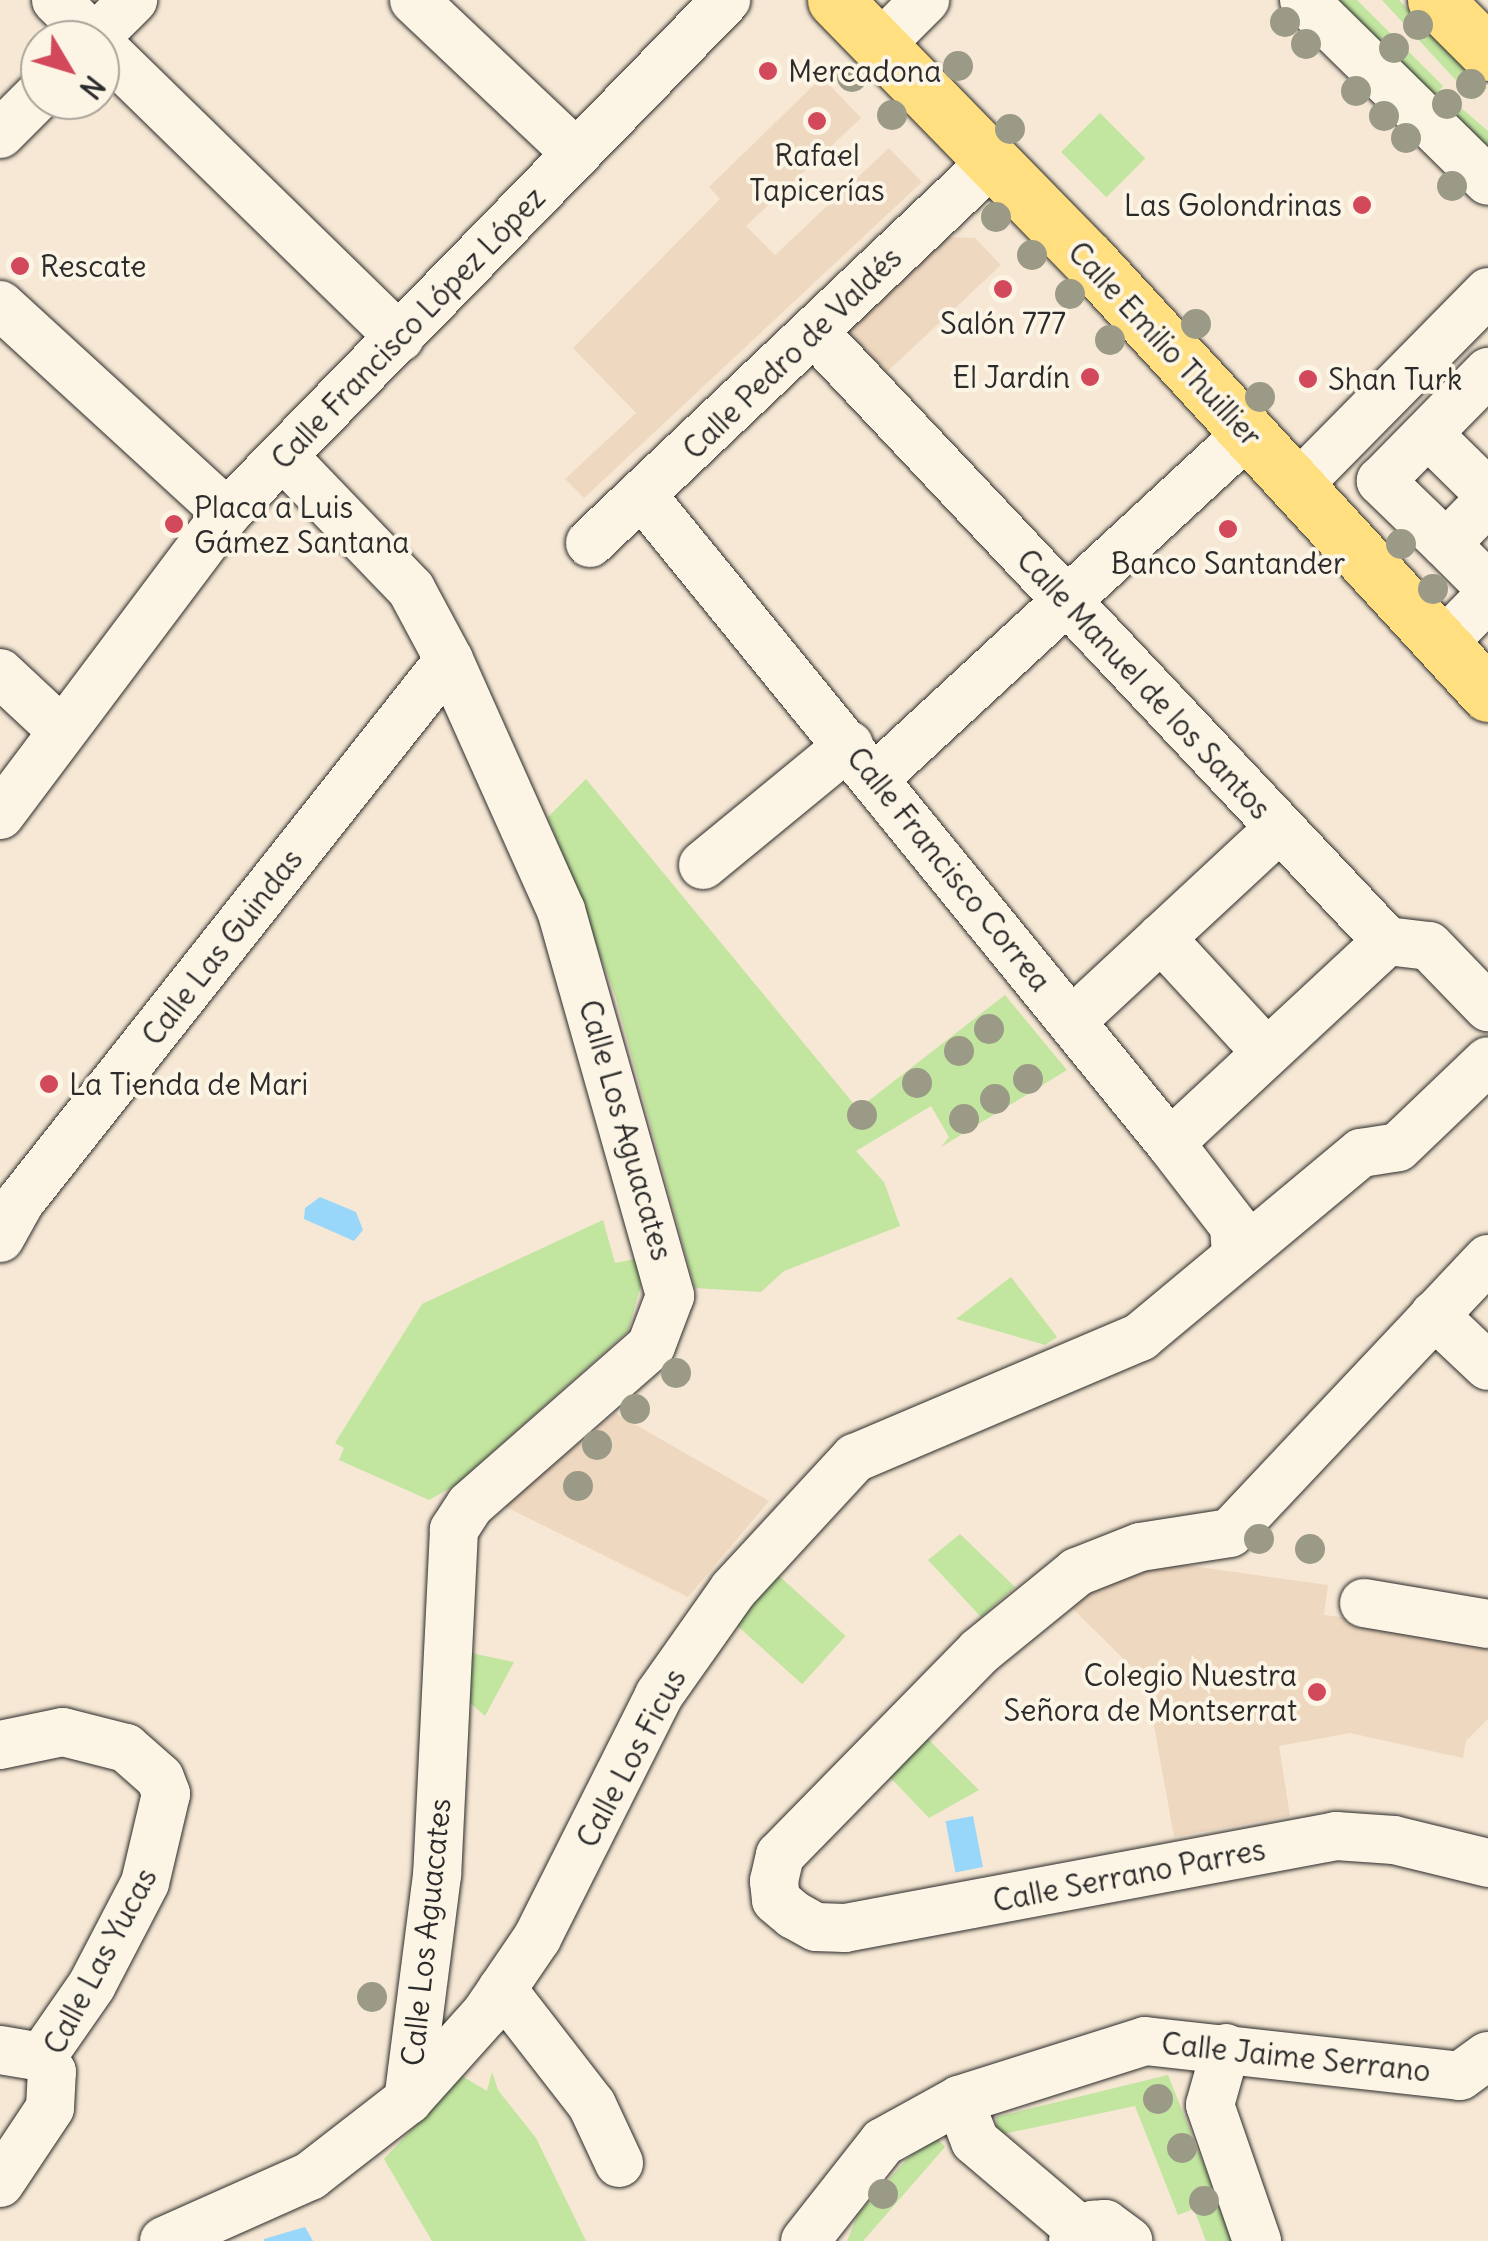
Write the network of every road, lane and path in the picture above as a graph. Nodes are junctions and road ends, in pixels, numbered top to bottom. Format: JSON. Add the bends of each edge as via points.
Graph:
{"nodes":[{"id":1,"x":56,"y":0,"type":"edge"},
{"id":2,"x":133,"y":0,"type":"edge"},
{"id":3,"x":414,"y":0,"type":"edge"},
{"id":4,"x":726,"y":0,"type":"edge"},
{"id":5,"x":835,"y":0,"type":"edge"},
{"id":6,"x":925,"y":0,"type":"edge"},
{"id":7,"x":1304,"y":0,"type":"edge"},
{"id":8,"x":1434,"y":0,"type":"edge"},
{"id":9,"x":76,"y":20,"type":"edge"},
{"id":10,"x":115,"y":20,"type":"edge"},
{"id":11,"x":880,"y":45,"type":"junction"},
{"id":12,"x":1488,"y":53,"type":"edge"},
{"id":13,"x":120,"y":64,"type":"edge"},
{"id":14,"x":20,"y":114,"type":"edge"},
{"id":15,"x":0,"y":134,"type":"edge"},
{"id":16,"x":577,"y":154,"type":"junction"},
{"id":17,"x":993,"y":161,"type":"junction"},
{"id":18,"x":1488,"y":181,"type":"edge"},
{"id":19,"x":1488,"y":292,"type":"edge"},
{"id":20,"x":0,"y":305,"type":"edge"},
{"id":21,"x":815,"y":333,"type":"junction"},
{"id":22,"x":400,"y":338,"type":"junction"},
{"id":23,"x":1405,"y":376,"type":"junction"},
{"id":24,"x":1463,"y":407,"type":"edge"},
{"id":25,"x":1247,"y":434,"type":"junction"},
{"id":26,"x":283,"y":456,"type":"junction"},
{"id":27,"x":1296,"y":487,"type":"junction"},
{"id":28,"x":642,"y":494,"type":"junction"},
{"id":29,"x":1488,"y":497,"type":"edge"},
{"id":30,"x":227,"y":513,"type":"junction"},
{"id":31,"x":590,"y":544,"type":"dead end"},
{"id":32,"x":1446,"y":544,"type":"junction"},
{"id":33,"x":1488,"y":586,"type":"edge"},
{"id":34,"x":1488,"y":597,"type":"edge"},
{"id":35,"x":1066,"y":602,"type":"junction"},
{"id":36,"x":1442,"y":644,"type":"junction"},
{"id":37,"x":449,"y":660,"type":"junction"},
{"id":38,"x":0,"y":673,"type":"edge"},
{"id":39,"x":1488,"y":694,"type":"edge"},
{"id":40,"x":59,"y":728,"type":"junction"},
{"id":41,"x":862,"y":762,"type":"junction"},
{"id":42,"x":0,"y":815,"type":"edge"},
{"id":43,"x":1280,"y":828,"type":"junction"},
{"id":44,"x":702,"y":865,"type":"dead end"},
{"id":45,"x":1160,"y":938,"type":"junction"},
{"id":46,"x":1387,"y":941,"type":"junction"},
{"id":47,"x":1488,"y":1008,"type":"edge"},
{"id":48,"x":1072,"y":1021,"type":"junction"},
{"id":49,"x":1267,"y":1054,"type":"junction"},
{"id":50,"x":1488,"y":1061,"type":"edge"},
{"id":51,"x":1170,"y":1144,"type":"junction"},
{"id":52,"x":0,"y":1238,"type":"edge"},
{"id":53,"x":1236,"y":1253,"type":"junction"},
{"id":54,"x":1488,"y":1259,"type":"edge"},
{"id":55,"x":1434,"y":1315,"type":"junction"},
{"id":56,"x":1488,"y":1366,"type":"edge"},
{"id":57,"x":1364,"y":1603,"type":"dead end"},
{"id":58,"x":1488,"y":1624,"type":"edge"},
{"id":59,"x":0,"y":1745,"type":"edge"},
{"id":60,"x":1488,"y":1863,"type":"edge"},
{"id":61,"x":502,"y":1990,"type":"junction"},
{"id":62,"x":1226,"y":2048,"type":"junction"},
{"id":63,"x":21,"y":2054,"type":"edge"},
{"id":64,"x":1488,"y":2056,"type":"edge"},
{"id":65,"x":408,"y":2100,"type":"junction"},
{"id":66,"x":959,"y":2100,"type":"junction"},
{"id":67,"x":619,"y":2163,"type":"dead end"},
{"id":68,"x":0,"y":2183,"type":"edge"},
{"id":69,"x":1077,"y":2236,"type":"edge"},
{"id":70,"x":164,"y":2241,"type":"edge"},
{"id":71,"x":806,"y":2241,"type":"edge"},
{"id":72,"x":1128,"y":2241,"type":"edge"},
{"id":73,"x":1258,"y":2241,"type":"edge"}],
"edges":[{"from":1,"to":9,"type":"street"},
{"from":2,"to":10,"type":"street"},
{"from":3,"to":16,"type":"street"},
{"from":4,"to":16,"type":"street","name":"Calle Francisco López López"},
{"from":5,"to":11,"type":"main road","name":"Calle Emilio Thuillier"},
{"from":6,"to":11,"type":"street"},
{"from":7,"to":18,"type":"street"},
{"from":8,"to":12,"type":"main road"},
{"from":11,"to":17,"type":"main road","name":"Calle Emilio Thuillier"},
{"from":13,"to":22,"type":"street"},
{"from":14,"to":15,"type":"street"},
{"from":16,"to":22,"type":"street","name":"Calle Francisco López López"},
{"from":17,"to":21,"type":"street","name":"Calle Pedro de Valdés"},
{"from":17,"to":25,"type":"main road","name":"Calle Emilio Thuillier"},
{"from":19,"to":23,"type":"street"},
{"from":20,"to":30,"type":"street"},
{"from":21,"to":28,"type":"street","name":"Calle Pedro de Valdés"},
{"from":21,"to":35,"type":"street","name":"Calle Manuel de los Santos"},
{"from":22,"to":26,"type":"street","name":"Calle Francisco López López"},
{"from":23,"to":24,"type":"street"},
{"from":23,"to":27,"type":"street"},
{"from":24,"to":29,"type":"street"},
{"from":24,"to":32,"type":"street","via":[[1381,481]]},
{"from":25,"to":27,"type":"main road","name":"Calle Emilio Thuillier"},
{"from":25,"to":35,"type":"street"},
{"from":26,"to":30,"type":"street","name":"Calle Francisco López López"},
{"from":26,"to":37,"type":"street","name":"Calle Los Aguacates","via":[[411,589]]},
{"from":27,"to":36,"type":"main road","name":"Calle Emilio Thuillier"},
{"from":28,"to":31,"type":"street","name":"Calle Pedro de Valdés"},
{"from":28,"to":41,"type":"street","name":"Calle Francisco Correa"},
{"from":29,"to":32,"type":"street"},
{"from":30,"to":40,"type":"street","name":"Calle Francisco López López"},
{"from":32,"to":33,"type":"street"},
{"from":34,"to":36,"type":"street"},
{"from":35,"to":41,"type":"street"},
{"from":35,"to":43,"type":"street","name":"Calle Manuel de los Santos"},
{"from":36,"to":39,"type":"main road","name":"Calle Emilio Thuillier"},
{"from":37,"to":52,"type":"street","name":"Calle Las Guindas","via":[[20,1202]]},
{"from":37,"to":65,"type":"street","name":"Calle Los Aguacates","via":[[561,910],[670,1296],[651,1346],[470,1504],[454,1530],[437,1876]]},
{"from":38,"to":40,"type":"street"},
{"from":40,"to":42,"type":"street","name":"Calle Francisco López López"},
{"from":41,"to":44,"type":"street"},
{"from":41,"to":48,"type":"street","name":"Calle Francisco Correa"},
{"from":43,"to":45,"type":"street"},
{"from":43,"to":46,"type":"street","name":"Calle Manuel de los Santos"},
{"from":45,"to":48,"type":"street"},
{"from":45,"to":49,"type":"street"},
{"from":46,"to":47,"type":"street","via":[[1429,946]]},
{"from":46,"to":49,"type":"street"},
{"from":48,"to":51,"type":"street","name":"Calle Francisco Correa"},
{"from":49,"to":51,"type":"street"},
{"from":50,"to":53,"type":"street","via":[[1398,1147],[1362,1154],[1277,1228]]},
{"from":51,"to":53,"type":"street","name":"Calle Francisco Correa","via":[[1234,1226]]},
{"from":53,"to":61,"type":"street","name":"Calle Los Ficus","via":[[1140,1336],[926,1423],[856,1458],[817,1494],[733,1590],[659,1695],[536,1938]]},
{"from":54,"to":55,"type":"street"},
{"from":55,"to":56,"type":"street"},
{"from":55,"to":60,"type":"street","name":"Calle Serrano Parres","via":[[1230,1533],[1140,1547],[1077,1572],[980,1651],[780,1856],[776,1900],[816,1926],[845,1928],[1336,1836],[1394,1840]]},
{"from":57,"to":58,"type":"street"},
{"from":59,"to":63,"type":"street","name":"Calle Las Yucas","via":[[63,1732],[126,1748],[160,1778],[166,1794],[146,1884],[92,1985]]},
{"from":61,"to":65,"type":"street","name":"Calle Los Ficus"},
{"from":61,"to":67,"type":"street","via":[[592,2105]]},
{"from":62,"to":64,"type":"street","name":"Calle Jaime Serrano","via":[[1460,2076]]},
{"from":62,"to":66,"type":"street","name":"Calle Jaime Serrano","via":[[1145,2040]]},
{"from":62,"to":73,"type":"street","via":[[1210,2104]]},
{"from":63,"to":68,"type":"street","name":"Calle Las Yucas","via":[[52,2072],[50,2108]]},
{"from":65,"to":70,"type":"street","name":"Calle Los Ficus","via":[[310,2176]]},
{"from":66,"to":69,"type":"street","via":[[976,2140]]},
{"from":66,"to":71,"type":"street","name":"Calle Jaime Serrano","via":[[884,2142]]},
{"from":69,"to":72,"type":"street","via":[[1106,2224]]}]}
